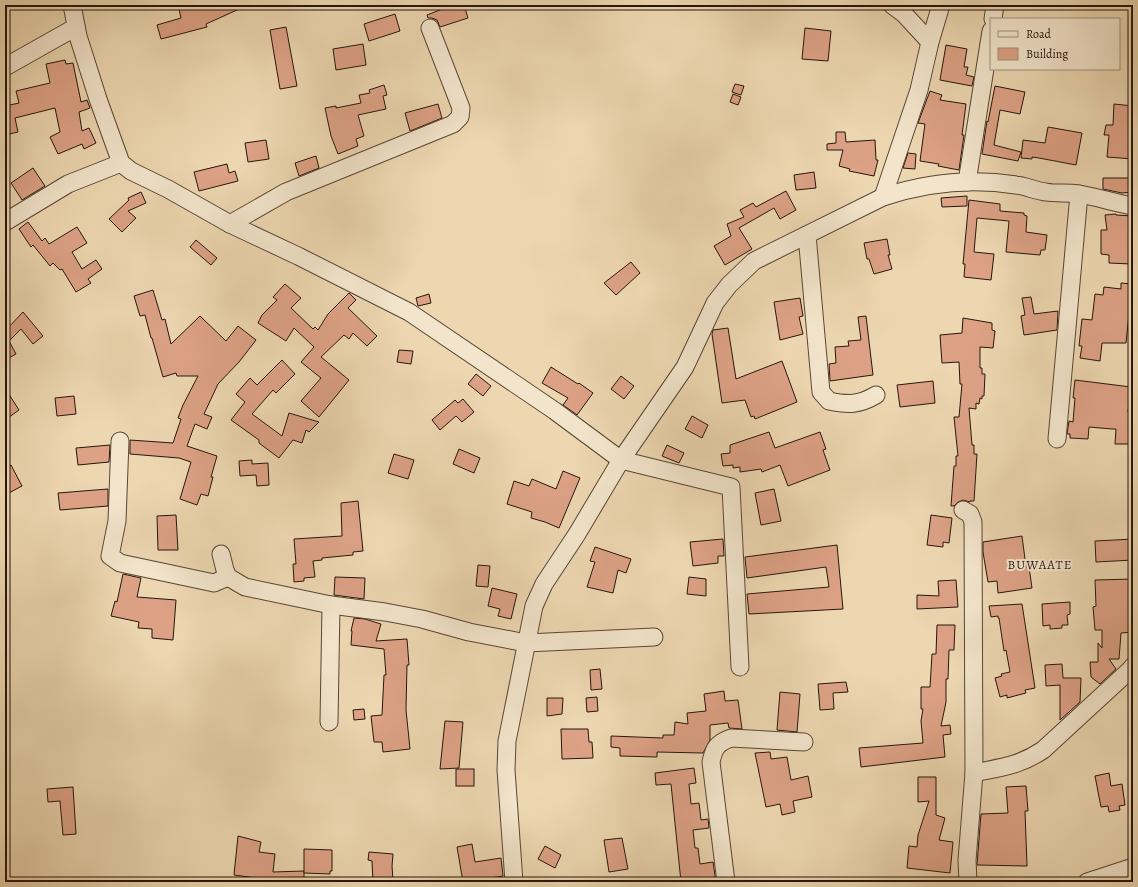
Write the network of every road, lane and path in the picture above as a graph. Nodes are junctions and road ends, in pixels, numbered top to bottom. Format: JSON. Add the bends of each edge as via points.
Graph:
{"nodes":[{"id":1,"x":72,"y":5,"type":"edge"},
{"id":2,"x":892,"y":5,"type":"edge"},
{"id":3,"x":941,"y":5,"type":"edge"},
{"id":4,"x":995,"y":5,"type":"edge"},
{"id":5,"x":993,"y":18,"type":"edge"},
{"id":6,"x":76,"y":27,"type":"junction"},
{"id":7,"x":430,"y":28,"type":"dead end"},
{"id":8,"x":990,"y":37,"type":"edge"},
{"id":9,"x":930,"y":42,"type":"junction"},
{"id":10,"x":5,"y":68,"type":"edge"},
{"id":11,"x":121,"y":163,"type":"junction"},
{"id":12,"x":967,"y":182,"type":"junction"},
{"id":13,"x":1079,"y":194,"type":"junction"},
{"id":14,"x":883,"y":197,"type":"junction"},
{"id":15,"x":1133,"y":206,"type":"edge"},
{"id":16,"x":5,"y":222,"type":"edge"},
{"id":17,"x":230,"y":224,"type":"junction"},
{"id":18,"x":807,"y":235,"type":"junction"},
{"id":19,"x":876,"y":395,"type":"dead end"},
{"id":20,"x":1057,"y":440,"type":"dead end"},
{"id":21,"x":120,"y":441,"type":"dead end"},
{"id":22,"x":621,"y":460,"type":"junction"},
{"id":23,"x":963,"y":510,"type":"dead end"},
{"id":24,"x":221,"y":554,"type":"dead end"},
{"id":25,"x":228,"y":577,"type":"junction"},
{"id":26,"x":331,"y":605,"type":"junction"},
{"id":27,"x":654,"y":637,"type":"dead end"},
{"id":28,"x":526,"y":643,"type":"junction"},
{"id":29,"x":1133,"y":666,"type":"edge"},
{"id":30,"x":740,"y":667,"type":"dead end"},
{"id":31,"x":329,"y":722,"type":"dead end"},
{"id":32,"x":804,"y":742,"type":"dead end"},
{"id":33,"x":974,"y":773,"type":"junction"},
{"id":34,"x":1133,"y":867,"type":"edge"},
{"id":35,"x":514,"y":882,"type":"edge"},
{"id":36,"x":726,"y":882,"type":"edge"},
{"id":37,"x":968,"y":882,"type":"edge"},
{"id":38,"x":1087,"y":882,"type":"edge"}],
"edges":[{"from":1,"to":6,"type":"street"},
{"from":2,"to":9,"type":"street"},
{"from":3,"to":9,"type":"street"},
{"from":4,"to":5,"type":"street"},
{"from":6,"to":10,"type":"street"},
{"from":6,"to":11,"type":"street"},
{"from":7,"to":17,"type":"street","via":[[461,108],[460,117],[453,124],[286,192]]},
{"from":8,"to":12,"type":"street"},
{"from":9,"to":14,"type":"street","via":[[919,90]]},
{"from":11,"to":16,"type":"street","via":[[68,184]]},
{"from":11,"to":17,"type":"street","via":[[131,171]]},
{"from":12,"to":13,"type":"street","via":[[1017,185],[1047,192]]},
{"from":12,"to":14,"type":"street","via":[[924,187]]},
{"from":13,"to":15,"type":"street"},
{"from":13,"to":20,"type":"street"},
{"from":14,"to":18,"type":"street"},
{"from":17,"to":22,"type":"street","via":[[409,312],[555,411]]},
{"from":18,"to":19,"type":"street","via":[[821,392],[829,402],[846,404],[866,401]]},
{"from":18,"to":22,"type":"street","via":[[754,261],[729,285],[715,303],[685,367]]},
{"from":21,"to":25,"type":"street","via":[[117,521],[110,556],[120,563],[214,584]]},
{"from":22,"to":28,"type":"street","via":[[544,584],[534,606]]},
{"from":22,"to":30,"type":"street","via":[[731,487]]},
{"from":23,"to":33,"type":"street","via":[[970,514],[973,522]]},
{"from":24,"to":25,"type":"street"},
{"from":25,"to":26,"type":"street","via":[[245,587]]},
{"from":26,"to":28,"type":"street","via":[[385,612]]},
{"from":26,"to":31,"type":"street"},
{"from":27,"to":28,"type":"street"},
{"from":28,"to":35,"type":"street","via":[[507,741],[506,770]]},
{"from":29,"to":33,"type":"street","via":[[1043,750],[1030,759],[1016,765]]},
{"from":32,"to":36,"type":"street","via":[[731,738],[721,741],[716,747],[711,762]]},
{"from":33,"to":37,"type":"street","via":[[967,860]]},
{"from":34,"to":38,"type":"street"}]}
